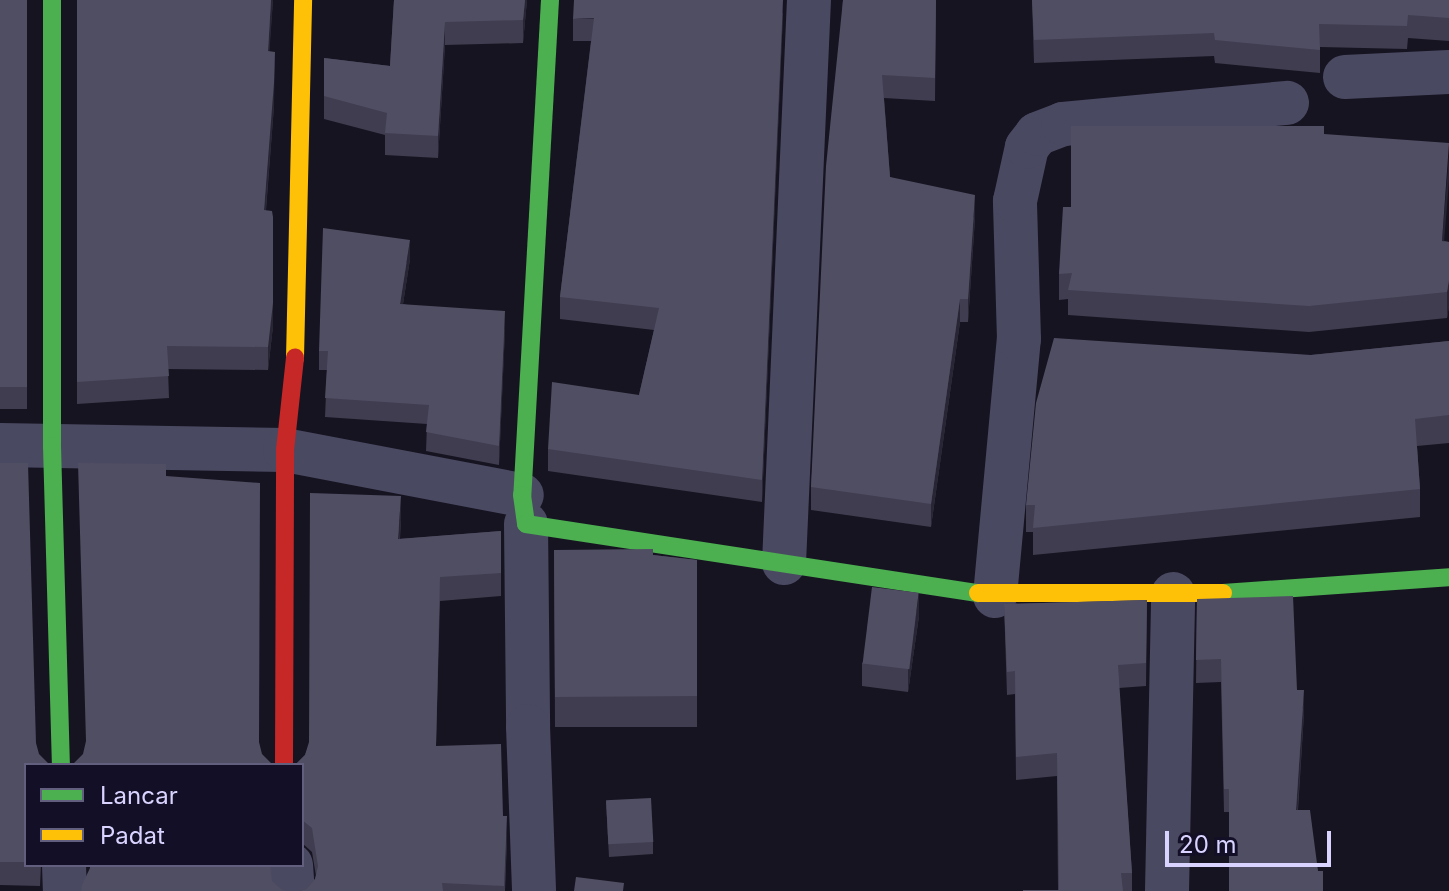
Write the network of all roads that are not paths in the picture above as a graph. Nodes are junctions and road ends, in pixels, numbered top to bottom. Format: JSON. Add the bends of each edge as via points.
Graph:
{"nodes":[{"id":1,"x":52,"y":0,"type":"edge"},
{"id":2,"x":303,"y":0,"type":"edge"},
{"id":3,"x":550,"y":0,"type":"edge"},
{"id":4,"x":809,"y":0,"type":"edge"},
{"id":5,"x":1449,"y":72,"type":"edge"},
{"id":6,"x":1345,"y":77,"type":"dead end"},
{"id":7,"x":1287,"y":103,"type":"dead end"},
{"id":8,"x":1019,"y":339,"type":"junction"},
{"id":9,"x":1062,"y":341,"type":"edge"},
{"id":10,"x":0,"y":445,"type":"edge"},
{"id":11,"x":52,"y":446,"type":"junction"},
{"id":12,"x":285,"y":450,"type":"junction"},
{"id":13,"x":524,"y":510,"type":"junction"},
{"id":14,"x":784,"y":563,"type":"junction"},
{"id":15,"x":1449,"y":577,"type":"edge"},
{"id":16,"x":1173,"y":594,"type":"junction"},
{"id":17,"x":995,"y":596,"type":"junction"},
{"id":18,"x":61,"y":763,"type":"edge"},
{"id":19,"x":284,"y":763,"type":"edge"},
{"id":20,"x":64,"y":867,"type":"edge"},
{"id":21,"x":291,"y":867,"type":"edge"},
{"id":22,"x":65,"y":891,"type":"edge"},
{"id":23,"x":293,"y":891,"type":"edge"},
{"id":24,"x":534,"y":891,"type":"edge"},
{"id":25,"x":1167,"y":891,"type":"edge"}],
"edges":[{"from":1,"to":11,"type":"street"},
{"from":2,"to":12,"type":"street","via":[[298,327]]},
{"from":3,"to":13,"type":"street"},
{"from":4,"to":14,"type":"street"},
{"from":5,"to":6,"type":"street"},
{"from":7,"to":8,"type":"street","via":[[1063,124],[1037,134],[1027,147],[1015,201]]},
{"from":8,"to":9,"type":"street"},
{"from":8,"to":17,"type":"street"},
{"from":10,"to":11,"type":"street"},
{"from":11,"to":12,"type":"street"},
{"from":11,"to":18,"type":"street"},
{"from":12,"to":13,"type":"street"},
{"from":12,"to":19,"type":"street"},
{"from":13,"to":14,"type":"street"},
{"from":13,"to":24,"type":"street"},
{"from":14,"to":17,"type":"street"},
{"from":15,"to":16,"type":"street"},
{"from":16,"to":17,"type":"street"},
{"from":16,"to":25,"type":"street"},
{"from":20,"to":22,"type":"street"},
{"from":21,"to":23,"type":"street"}]}
